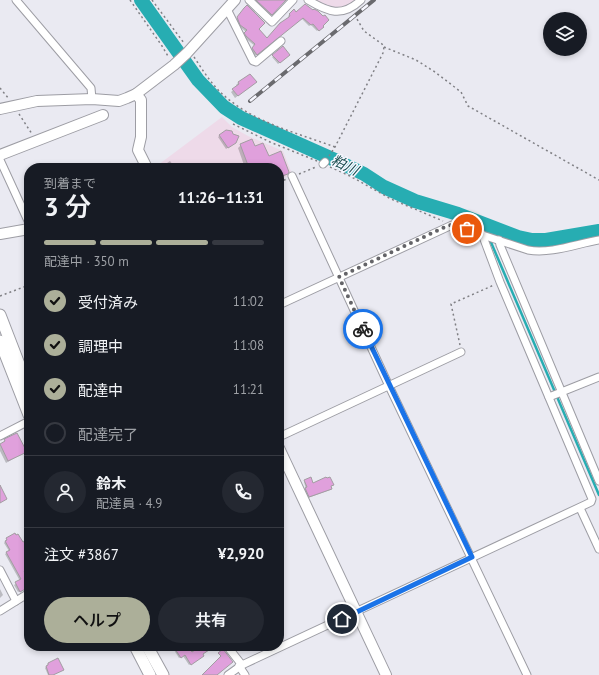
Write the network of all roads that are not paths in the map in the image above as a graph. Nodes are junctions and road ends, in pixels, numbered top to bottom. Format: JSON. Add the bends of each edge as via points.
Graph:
{"nodes":[{"id":1,"x":16,"y":0,"type":"edge"},
{"id":2,"x":235,"y":0,"type":"edge"},
{"id":3,"x":250,"y":0,"type":"edge"},
{"id":4,"x":293,"y":0,"type":"edge"},
{"id":5,"x":308,"y":0,"type":"edge"},
{"id":6,"x":361,"y":0,"type":"edge"},
{"id":7,"x":228,"y":9,"type":"junction"},
{"id":8,"x":281,"y":41,"type":"dead end"},
{"id":9,"x":136,"y":94,"type":"junction"},
{"id":10,"x":92,"y":99,"type":"junction"},
{"id":11,"x":0,"y":109,"type":"edge"},
{"id":12,"x":103,"y":115,"type":"dead end"},
{"id":13,"x":0,"y":155,"type":"edge"},
{"id":14,"x":0,"y":160,"type":"edge"},
{"id":15,"x":144,"y":163,"type":"edge"},
{"id":16,"x":292,"y":176,"type":"road end"},
{"id":17,"x":24,"y":212,"type":"edge"},
{"id":18,"x":24,"y":230,"type":"edge"},
{"id":19,"x":0,"y":234,"type":"edge"},
{"id":20,"x":487,"y":236,"type":"junction"},
{"id":21,"x":499,"y":240,"type":"junction"},
{"id":22,"x":599,"y":240,"type":"edge"},
{"id":23,"x":339,"y":277,"type":"junction"},
{"id":24,"x":284,"y":303,"type":"edge"},
{"id":25,"x":0,"y":315,"type":"edge"},
{"id":26,"x":0,"y":341,"type":"edge"},
{"id":27,"x":461,"y":352,"type":"road end"},
{"id":28,"x":24,"y":377,"type":"edge"},
{"id":29,"x":599,"y":377,"type":"edge"},
{"id":30,"x":389,"y":386,"type":"junction"},
{"id":31,"x":555,"y":394,"type":"junction"},
{"id":32,"x":24,"y":402,"type":"edge"},
{"id":33,"x":24,"y":424,"type":"edge"},
{"id":34,"x":284,"y":435,"type":"edge"},
{"id":35,"x":0,"y":436,"type":"edge"},
{"id":36,"x":284,"y":459,"type":"edge"},
{"id":37,"x":599,"y":480,"type":"edge"},
{"id":38,"x":580,"y":508,"type":"junction"},
{"id":39,"x":599,"y":549,"type":"edge"},
{"id":40,"x":472,"y":557,"type":"junction"},
{"id":41,"x":0,"y":570,"type":"edge"},
{"id":42,"x":24,"y":595,"type":"edge"},
{"id":43,"x":16,"y":601,"type":"junction"},
{"id":44,"x":0,"y":611,"type":"edge"},
{"id":45,"x":356,"y":612,"type":"junction"},
{"id":46,"x":284,"y":645,"type":"edge"},
{"id":47,"x":138,"y":651,"type":"edge"},
{"id":48,"x":150,"y":651,"type":"edge"},
{"id":49,"x":231,"y":651,"type":"edge"},
{"id":50,"x":271,"y":651,"type":"edge"},
{"id":51,"x":241,"y":665,"type":"junction"},
{"id":52,"x":150,"y":675,"type":"edge"},
{"id":53,"x":163,"y":675,"type":"edge"},
{"id":54,"x":228,"y":675,"type":"edge"},
{"id":55,"x":245,"y":675,"type":"edge"},
{"id":56,"x":386,"y":675,"type":"edge"},
{"id":57,"x":527,"y":675,"type":"edge"}],
"edges":[{"from":1,"to":10,"type":"street","via":[[91,88]]},
{"from":2,"to":7,"type":"street"},
{"from":3,"to":4,"type":"street","via":[[272,22]]},
{"from":5,"to":6,"type":"street","via":[[329,11],[339,12],[351,9]]},
{"from":7,"to":8,"type":"street","via":[[253,61],[256,62]]},
{"from":7,"to":9,"type":"street","via":[[175,64]]},
{"from":9,"to":10,"type":"street","via":[[119,101]]},
{"from":9,"to":15,"type":"street","via":[[141,100],[141,137],[138,150]]},
{"from":10,"to":11,"type":"street","via":[[37,101]]},
{"from":12,"to":13,"type":"street"},
{"from":14,"to":17,"type":"street"},
{"from":16,"to":23,"type":"street"},
{"from":18,"to":19,"type":"street"},
{"from":20,"to":21,"type":"street"},
{"from":20,"to":23,"type":"street","via":[[452,225]]},
{"from":20,"to":31,"type":"street","via":[[500,282]]},
{"from":21,"to":22,"type":"street","via":[[528,250],[540,251]]},
{"from":21,"to":31,"type":"street"},
{"from":23,"to":24,"type":"street"},
{"from":23,"to":30,"type":"street"},
{"from":25,"to":28,"type":"main road"},
{"from":26,"to":32,"type":"main road"},
{"from":27,"to":30,"type":"street"},
{"from":29,"to":31,"type":"street"},
{"from":30,"to":34,"type":"street"},
{"from":30,"to":40,"type":"street"},
{"from":31,"to":37,"type":"street"},
{"from":31,"to":38,"type":"street","via":[[592,500]]},
{"from":33,"to":35,"type":"street"},
{"from":36,"to":45,"type":"street"},
{"from":38,"to":39,"type":"street"},
{"from":38,"to":40,"type":"street"},
{"from":40,"to":45,"type":"street"},
{"from":40,"to":57,"type":"street"},
{"from":41,"to":43,"type":"street"},
{"from":42,"to":43,"type":"street"},
{"from":43,"to":44,"type":"street"},
{"from":45,"to":46,"type":"street"},
{"from":45,"to":56,"type":"street"},
{"from":47,"to":52,"type":"main road"},
{"from":48,"to":53,"type":"main road"},
{"from":49,"to":51,"type":"street"},
{"from":50,"to":51,"type":"street"},
{"from":51,"to":54,"type":"street"},
{"from":51,"to":55,"type":"street"}]}
